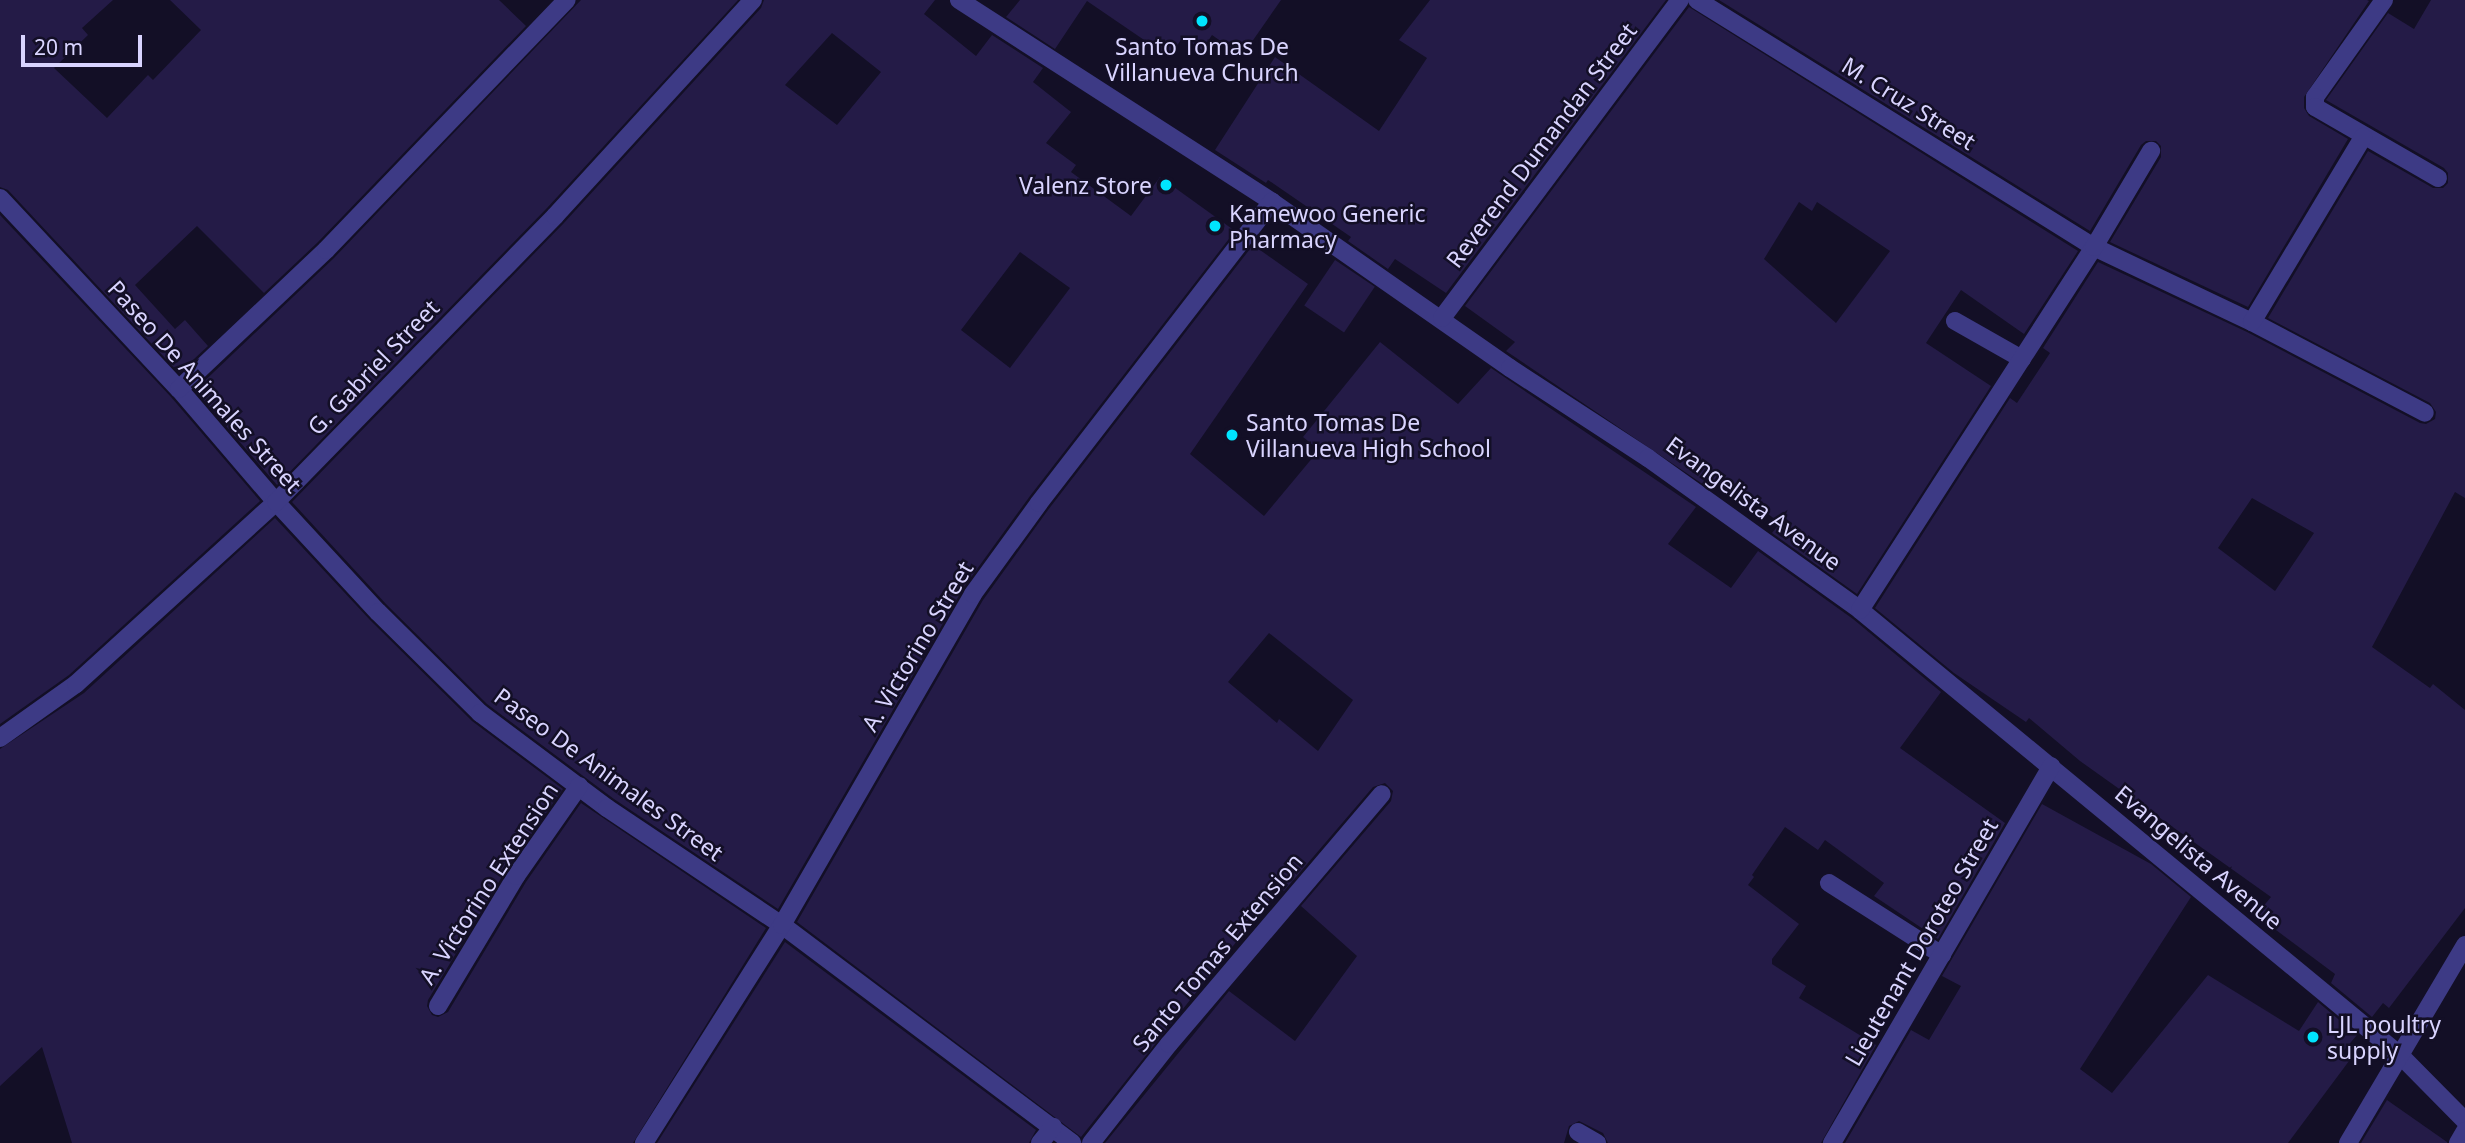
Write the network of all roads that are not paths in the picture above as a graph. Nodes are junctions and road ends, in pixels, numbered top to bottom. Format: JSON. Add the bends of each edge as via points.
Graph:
{"nodes":[{"id":1,"x":567,"y":0,"type":"edge"},
{"id":2,"x":753,"y":0,"type":"edge"},
{"id":3,"x":959,"y":0,"type":"edge"},
{"id":4,"x":1680,"y":0,"type":"edge"},
{"id":5,"x":1697,"y":0,"type":"edge"},
{"id":6,"x":2384,"y":0,"type":"edge"},
{"id":7,"x":2363,"y":137,"type":"junction"},
{"id":8,"x":2151,"y":151,"type":"dead end"},
{"id":9,"x":2438,"y":178,"type":"dead end"},
{"id":10,"x":0,"y":198,"type":"edge"},
{"id":11,"x":1272,"y":202,"type":"junction"},
{"id":12,"x":2094,"y":247,"type":"junction"},
{"id":13,"x":1442,"y":318,"type":"junction"},
{"id":14,"x":1955,"y":321,"type":"dead end"},
{"id":15,"x":2252,"y":322,"type":"junction"},
{"id":16,"x":2022,"y":359,"type":"junction"},
{"id":17,"x":178,"y":389,"type":"junction"},
{"id":18,"x":2425,"y":413,"type":"dead end"},
{"id":19,"x":276,"y":502,"type":"junction"},
{"id":20,"x":1860,"y":610,"type":"junction"},
{"id":21,"x":0,"y":738,"type":"edge"},
{"id":22,"x":2051,"y":766,"type":"junction"},
{"id":23,"x":579,"y":786,"type":"junction"},
{"id":24,"x":1382,"y":794,"type":"dead end"},
{"id":25,"x":1829,"y":883,"type":"dead end"},
{"id":26,"x":782,"y":925,"type":"junction"},
{"id":27,"x":2465,"y":945,"type":"edge"},
{"id":28,"x":1942,"y":955,"type":"junction"},
{"id":29,"x":438,"y":1006,"type":"dead end"},
{"id":30,"x":2401,"y":1056,"type":"junction"},
{"id":31,"x":2465,"y":1121,"type":"edge"},
{"id":32,"x":1053,"y":1127,"type":"junction"},
{"id":33,"x":2465,"y":1131,"type":"edge"},
{"id":34,"x":1578,"y":1132,"type":"dead end"},
{"id":35,"x":644,"y":1143,"type":"edge"},
{"id":36,"x":1040,"y":1143,"type":"edge"},
{"id":37,"x":1072,"y":1143,"type":"edge"},
{"id":38,"x":1091,"y":1143,"type":"edge"},
{"id":39,"x":1597,"y":1143,"type":"edge"},
{"id":40,"x":1832,"y":1143,"type":"edge"},
{"id":41,"x":2348,"y":1143,"type":"edge"},
{"id":42,"x":2458,"y":1143,"type":"edge"}],
"edges":[{"from":1,"to":17,"type":"street","via":[[335,240]]},
{"from":2,"to":19,"type":"street","name":"G. Gabriel Street","via":[[555,216]]},
{"from":3,"to":11,"type":"street","name":"Evangelista Avenue"},
{"from":4,"to":13,"type":"street","name":"Reverend Dumandan Street"},
{"from":5,"to":12,"type":"street","name":"M. Cruz Street"},
{"from":6,"to":7,"type":"street","via":[[2315,97],[2315,107]]},
{"from":7,"to":9,"type":"street"},
{"from":7,"to":15,"type":"street"},
{"from":8,"to":12,"type":"street"},
{"from":10,"to":17,"type":"street","name":"Paseo De Animales Street"},
{"from":11,"to":13,"type":"street","name":"Evangelista Avenue"},
{"from":11,"to":26,"type":"street","name":"A. Victorino Street","via":[[973,594]]},
{"from":12,"to":15,"type":"street","name":"M. Cruz Street"},
{"from":12,"to":16,"type":"street"},
{"from":13,"to":20,"type":"street","name":"Evangelista Avenue","via":[[1669,472]]},
{"from":14,"to":16,"type":"street"},
{"from":15,"to":18,"type":"street","name":"M. Cruz Street"},
{"from":16,"to":20,"type":"street"},
{"from":17,"to":19,"type":"street","name":"Paseo De Animales Street"},
{"from":19,"to":21,"type":"street","name":"G. Gabriel Street","via":[[76,684]]},
{"from":19,"to":23,"type":"street","name":"Paseo De Animales Street","via":[[480,713]]},
{"from":20,"to":22,"type":"street","name":"Evangelista Avenue"},
{"from":22,"to":28,"type":"street","name":"Lieutenant Doroteo Street"},
{"from":22,"to":30,"type":"street","name":"Evangelista Avenue"},
{"from":23,"to":26,"type":"street","name":"Paseo De Animales Street"},
{"from":23,"to":29,"type":"street","name":"A. Victorino Extension","via":[[516,876]]},
{"from":24,"to":38,"type":"street","name":"Santo Tomas Extension"},
{"from":25,"to":28,"type":"street"},
{"from":26,"to":32,"type":"street","name":"Paseo De Animales Street"},
{"from":26,"to":35,"type":"street","name":"A. Victorino Street"},
{"from":27,"to":30,"type":"street"},
{"from":28,"to":40,"type":"street","name":"Lieutenant Doroteo Street"},
{"from":30,"to":31,"type":"street","name":"Evangelista Avenue"},
{"from":30,"to":41,"type":"street"},
{"from":32,"to":36,"type":"street"},
{"from":32,"to":37,"type":"street","name":"Paseo De Animales Street"},
{"from":33,"to":42,"type":"street"},
{"from":34,"to":39,"type":"street"}]}
